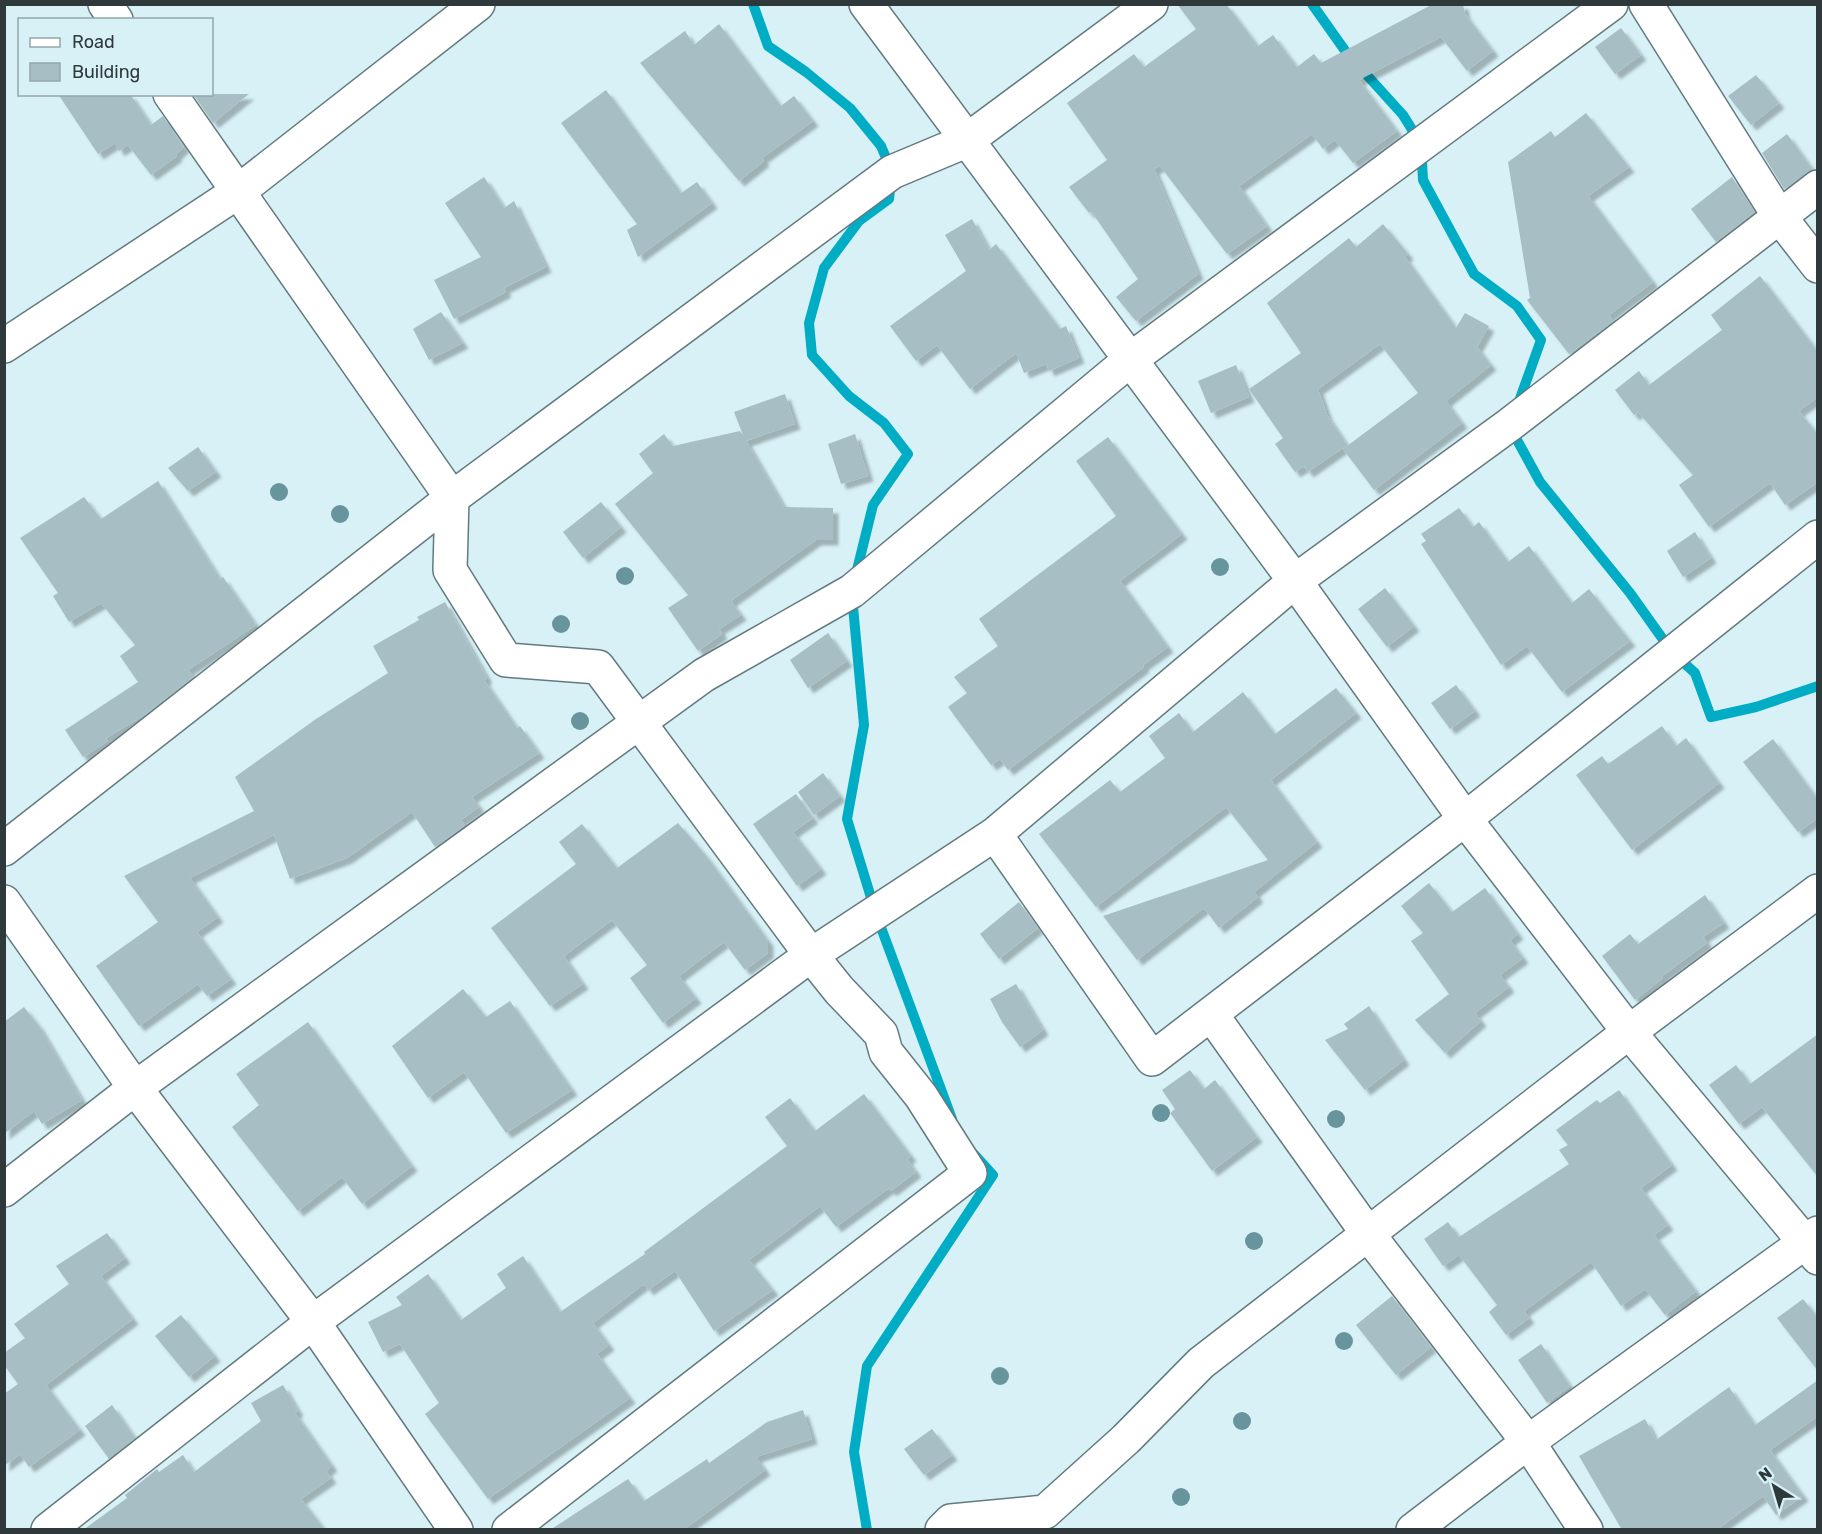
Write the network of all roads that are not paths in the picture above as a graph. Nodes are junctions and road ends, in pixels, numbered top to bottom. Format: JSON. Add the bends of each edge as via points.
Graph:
{"nodes":[{"id":1,"x":105,"y":4,"type":"edge"},
{"id":2,"x":478,"y":4,"type":"edge"},
{"id":3,"x":866,"y":4,"type":"edge"},
{"id":4,"x":1151,"y":4,"type":"edge"},
{"id":5,"x":1611,"y":4,"type":"edge"},
{"id":6,"x":1646,"y":4,"type":"edge"},
{"id":7,"x":115,"y":18,"type":"edge"},
{"id":8,"x":171,"y":96,"type":"edge"},
{"id":9,"x":966,"y":141,"type":"junction"},
{"id":10,"x":1818,"y":187,"type":"edge"},
{"id":11,"x":239,"y":191,"type":"junction"},
{"id":12,"x":1779,"y":216,"type":"junction"},
{"id":13,"x":1818,"y":266,"type":"edge"},
{"id":14,"x":4,"y":346,"type":"edge"},
{"id":15,"x":1131,"y":359,"type":"junction"},
{"id":16,"x":452,"y":498,"type":"junction"},
{"id":17,"x":1818,"y":537,"type":"edge"},
{"id":18,"x":1296,"y":581,"type":"junction"},
{"id":19,"x":641,"y":723,"type":"junction"},
{"id":20,"x":1465,"y":819,"type":"junction"},
{"id":21,"x":995,"y":834,"type":"junction"},
{"id":22,"x":4,"y":849,"type":"edge"},
{"id":23,"x":1818,"y":891,"type":"edge"},
{"id":24,"x":4,"y":902,"type":"edge"},
{"id":25,"x":811,"y":955,"type":"junction"},
{"id":26,"x":1211,"y":1014,"type":"junction"},
{"id":27,"x":1629,"y":1032,"type":"junction"},
{"id":28,"x":135,"y":1088,"type":"junction"},
{"id":29,"x":4,"y":1190,"type":"edge"},
{"id":30,"x":1368,"y":1234,"type":"junction"},
{"id":31,"x":1814,"y":1244,"type":"edge"},
{"id":32,"x":313,"y":1322,"type":"junction"},
{"id":33,"x":1528,"y":1442,"type":"junction"},
{"id":34,"x":48,"y":1530,"type":"edge"},
{"id":35,"x":456,"y":1530,"type":"edge"},
{"id":36,"x":509,"y":1530,"type":"edge"},
{"id":37,"x":942,"y":1530,"type":"edge"},
{"id":38,"x":1413,"y":1530,"type":"edge"},
{"id":39,"x":1586,"y":1530,"type":"edge"}],
"edges":[{"from":1,"to":7,"type":"street"},
{"from":2,"to":11,"type":"street"},
{"from":3,"to":9,"type":"street"},
{"from":4,"to":9,"type":"street"},
{"from":5,"to":15,"type":"street"},
{"from":6,"to":12,"type":"street"},
{"from":8,"to":11,"type":"street"},
{"from":9,"to":15,"type":"street"},
{"from":9,"to":16,"type":"street","via":[[892,172]]},
{"from":10,"to":12,"type":"street"},
{"from":11,"to":14,"type":"street"},
{"from":11,"to":16,"type":"street"},
{"from":12,"to":13,"type":"street"},
{"from":12,"to":18,"type":"street","via":[[1509,425]]},
{"from":15,"to":18,"type":"street"},
{"from":15,"to":19,"type":"street","via":[[852,591],[704,675]]},
{"from":16,"to":19,"type":"street","via":[[450,570],[506,660],[598,667]]},
{"from":16,"to":22,"type":"street"},
{"from":17,"to":20,"type":"street"},
{"from":18,"to":20,"type":"street"},
{"from":18,"to":21,"type":"street"},
{"from":19,"to":25,"type":"street"},
{"from":19,"to":28,"type":"street"},
{"from":20,"to":26,"type":"street"},
{"from":20,"to":27,"type":"street"},
{"from":21,"to":25,"type":"street"},
{"from":21,"to":26,"type":"street","via":[[1152,1059]]},
{"from":23,"to":27,"type":"street"},
{"from":24,"to":28,"type":"street"},
{"from":25,"to":32,"type":"street"},
{"from":25,"to":36,"type":"street","via":[[881,1034],[886,1052],[921,1096],[970,1173]]},
{"from":26,"to":30,"type":"street"},
{"from":27,"to":30,"type":"street"},
{"from":27,"to":31,"type":"street"},
{"from":28,"to":29,"type":"street"},
{"from":28,"to":32,"type":"street"},
{"from":30,"to":33,"type":"street"},
{"from":30,"to":37,"type":"street","via":[[1202,1363],[1045,1512],[951,1521]]},
{"from":31,"to":33,"type":"street"},
{"from":32,"to":34,"type":"street"},
{"from":32,"to":35,"type":"street"},
{"from":33,"to":38,"type":"street"},
{"from":33,"to":39,"type":"street"}]}
